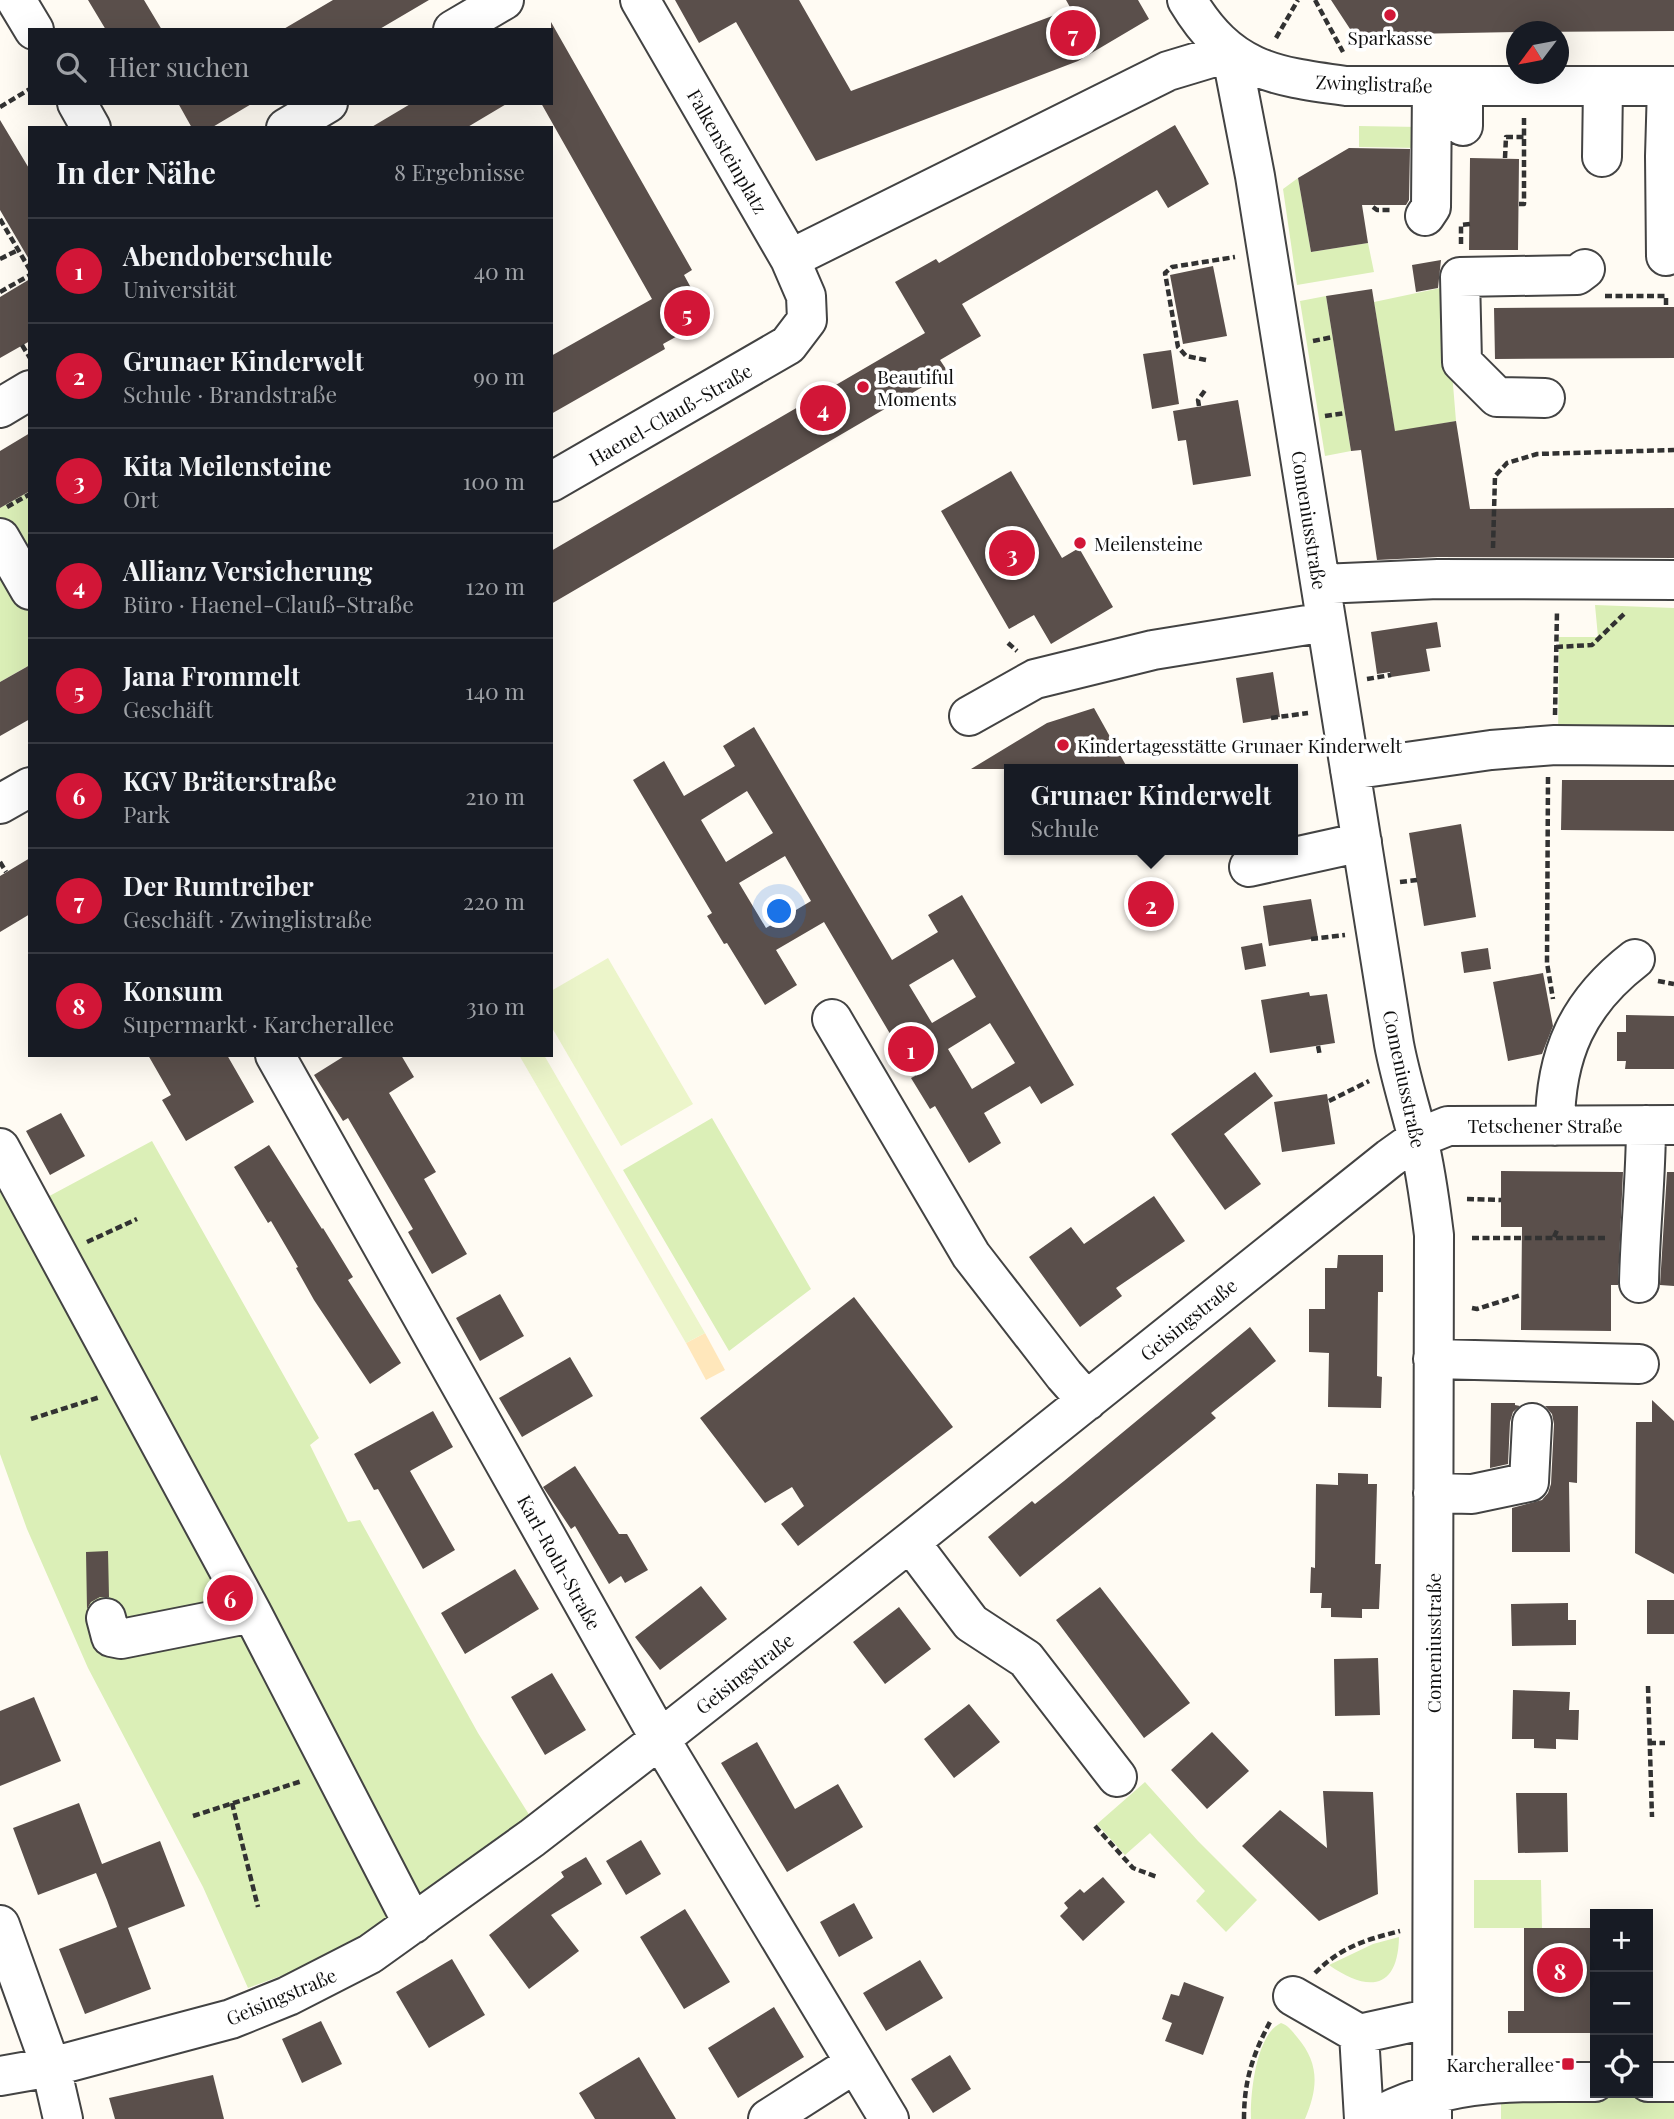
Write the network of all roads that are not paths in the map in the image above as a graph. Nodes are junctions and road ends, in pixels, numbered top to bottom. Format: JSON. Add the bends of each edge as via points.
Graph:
{"nodes":[{"id":1,"x":504,"y":0,"type":"edge"},
{"id":2,"x":1187,"y":0,"type":"edge"},
{"id":3,"x":644,"y":1,"type":"edge"},
{"id":4,"x":456,"y":28,"type":"edge"},
{"id":5,"x":1245,"y":60,"type":"junction"},
{"id":6,"x":1447,"y":86,"type":"junction"},
{"id":7,"x":1603,"y":86,"type":"junction"},
{"id":8,"x":1670,"y":86,"type":"edge"},
{"id":9,"x":78,"y":105,"type":"edge"},
{"id":10,"x":324,"y":105,"type":"edge"},
{"id":11,"x":90,"y":126,"type":"edge"},
{"id":12,"x":289,"y":126,"type":"edge"},
{"id":13,"x":1463,"y":126,"type":"dead end"},
{"id":14,"x":1602,"y":157,"type":"dead end"},
{"id":15,"x":1425,"y":216,"type":"dead end"},
{"id":16,"x":1666,"y":256,"type":"dead end"},
{"id":17,"x":790,"y":259,"type":"junction"},
{"id":18,"x":1585,"y":269,"type":"dead end"},
{"id":19,"x":788,"y":345,"type":"joint"},
{"id":20,"x":28,"y":391,"type":"edge"},
{"id":21,"x":1545,"y":398,"type":"dead end"},
{"id":22,"x":0,"y":408,"type":"edge"},
{"id":23,"x":553,"y":481,"type":"edge"},
{"id":24,"x":0,"y":538,"type":"edge"},
{"id":25,"x":1667,"y":579,"type":"edge"},
{"id":26,"x":1321,"y":584,"type":"junction"},
{"id":27,"x":28,"y":587,"type":"edge"},
{"id":28,"x":1326,"y":622,"type":"junction"},
{"id":29,"x":969,"y":716,"type":"dead end"},
{"id":30,"x":1674,"y":746,"type":"edge"},
{"id":31,"x":1350,"y":771,"type":"junction"},
{"id":32,"x":28,"y":788,"type":"edge"},
{"id":33,"x":0,"y":804,"type":"edge"},
{"id":34,"x":1362,"y":842,"type":"junction"},
{"id":35,"x":1249,"y":867,"type":"dead end"},
{"id":36,"x":1635,"y":959,"type":"dead end"},
{"id":37,"x":832,"y":1019,"type":"dead end"},
{"id":38,"x":276,"y":1057,"type":"edge"},
{"id":39,"x":1660,"y":1125,"type":"edge"},
{"id":40,"x":1555,"y":1126,"type":"junction"},
{"id":41,"x":1418,"y":1138,"type":"junction"},
{"id":42,"x":0,"y":1148,"type":"edge"},
{"id":43,"x":1639,"y":1283,"type":"dead end"},
{"id":44,"x":1433,"y":1359,"type":"junction"},
{"id":45,"x":1639,"y":1364,"type":"dead end"},
{"id":46,"x":1087,"y":1401,"type":"junction"},
{"id":47,"x":1532,"y":1423,"type":"dead end"},
{"id":48,"x":1433,"y":1493,"type":"junction"},
{"id":49,"x":910,"y":1542,"type":"junction"},
{"id":50,"x":252,"y":1613,"type":"junction"},
{"id":51,"x":106,"y":1618,"type":"dead end"},
{"id":52,"x":660,"y":1740,"type":"junction"},
{"id":53,"x":1117,"y":1777,"type":"dead end"},
{"id":54,"x":413,"y":1924,"type":"junction"},
{"id":55,"x":0,"y":1926,"type":"edge"},
{"id":56,"x":1293,"y":1996,"type":"road end"},
{"id":57,"x":1432,"y":2018,"type":"junction"},
{"id":58,"x":1359,"y":2034,"type":"junction"},
{"id":59,"x":854,"y":2064,"type":"junction"},
{"id":60,"x":51,"y":2067,"type":"junction"},
{"id":61,"x":0,"y":2076,"type":"edge"},
{"id":62,"x":1590,"y":2082,"type":"edge"},
{"id":63,"x":1653,"y":2082,"type":"edge"},
{"id":64,"x":1674,"y":2082,"type":"edge"},
{"id":65,"x":1432,"y":2106,"type":"edge"},
{"id":66,"x":63,"y":2119,"type":"edge"},
{"id":67,"x":768,"y":2119,"type":"edge"},
{"id":68,"x":889,"y":2119,"type":"edge"},
{"id":69,"x":1364,"y":2119,"type":"edge"},
{"id":70,"x":1372,"y":2119,"type":"edge"}],
"edges":[{"from":1,"to":4,"type":"street"},
{"from":2,"to":5,"type":"street","via":[[1211,34]]},
{"from":3,"to":17,"type":"street","name":"Falkensteinplatz"},
{"from":5,"to":6,"type":"street","name":"Zwinglistraße","via":[[1297,79],[1346,86]]},
{"from":5,"to":17,"type":"street","via":[[1168,71]]},
{"from":5,"to":26,"type":"street","name":"Comeniusstraße","via":[[1279,360]]},
{"from":6,"to":7,"type":"street","name":"Zwinglistraße"},
{"from":6,"to":13,"type":"street"},
{"from":6,"to":15,"type":"street","via":[[1431,207]]},
{"from":7,"to":8,"type":"street","name":"Zwinglistraße"},
{"from":7,"to":14,"type":"street"},
{"from":8,"to":16,"type":"street"},
{"from":9,"to":11,"type":"street"},
{"from":10,"to":12,"type":"street"},
{"from":17,"to":19,"type":"street","name":"Falkensteinplatz","via":[[806,296],[807,320]]},
{"from":18,"to":21,"type":"street","via":[[1577,275],[1460,277],[1462,362],[1497,397]]},
{"from":19,"to":23,"type":"street","name":"Haenel-Clauß-Straße"},
{"from":20,"to":22,"type":"street"},
{"from":24,"to":27,"type":"street"},
{"from":25,"to":26,"type":"street"},
{"from":26,"to":28,"type":"street","name":"Comeniusstraße"},
{"from":28,"to":29,"type":"street","via":[[1153,650],[1035,680]]},
{"from":28,"to":31,"type":"street","name":"Comeniusstraße"},
{"from":30,"to":31,"type":"street","via":[[1555,745]]},
{"from":31,"to":34,"type":"street","name":"Comeniusstraße"},
{"from":32,"to":33,"type":"street"},
{"from":34,"to":35,"type":"street"},
{"from":34,"to":41,"type":"street","name":"Comeniusstraße","via":[[1396,1053]]},
{"from":36,"to":40,"type":"street","via":[[1588,1005],[1562,1059]]},
{"from":37,"to":46,"type":"street","via":[[971,1255]]},
{"from":38,"to":52,"type":"street","name":"Karl-Roth-Straße"},
{"from":39,"to":40,"type":"street","name":"Tetschener Straße"},
{"from":39,"to":43,"type":"street","via":[[1640,1223]]},
{"from":40,"to":41,"type":"street","name":"Tetschener Straße","via":[[1448,1126]]},
{"from":41,"to":44,"type":"street","name":"Comeniusstraße","via":[[1434,1235]]},
{"from":41,"to":46,"type":"street","name":"Geisingstraße"},
{"from":42,"to":50,"type":"street"},
{"from":44,"to":45,"type":"street"},
{"from":44,"to":48,"type":"street","name":"Comeniusstraße"},
{"from":46,"to":49,"type":"street","name":"Geisingstraße"},
{"from":47,"to":48,"type":"street","via":[[1529,1482],[1472,1494]]},
{"from":48,"to":57,"type":"street","name":"Comeniusstraße"},
{"from":49,"to":52,"type":"street","name":"Geisingstraße"},
{"from":49,"to":53,"type":"street","via":[[971,1623],[1026,1658]]},
{"from":50,"to":51,"type":"street","via":[[121,1639],[111,1637]]},
{"from":50,"to":54,"type":"street"},
{"from":52,"to":54,"type":"street","name":"Geisingstraße"},
{"from":52,"to":59,"type":"street","name":"Karl-Roth-Straße"},
{"from":54,"to":60,"type":"street","name":"Geisingstraße","via":[[328,1977],[231,2020]]},
{"from":55,"to":60,"type":"street"},
{"from":56,"to":58,"type":"street"},
{"from":57,"to":58,"type":"street"},
{"from":57,"to":65,"type":"street","name":"Comeniusstraße"},
{"from":58,"to":69,"type":"street"},
{"from":59,"to":67,"type":"street"},
{"from":59,"to":68,"type":"street","name":"Karl-Roth-Straße"},
{"from":60,"to":61,"type":"street","name":"Geisingstraße"},
{"from":60,"to":66,"type":"street"},
{"from":62,"to":65,"type":"street","via":[[1495,2082],[1460,2087]]},
{"from":63,"to":64,"type":"street"},
{"from":65,"to":70,"type":"street","via":[[1395,2106]]}]}
